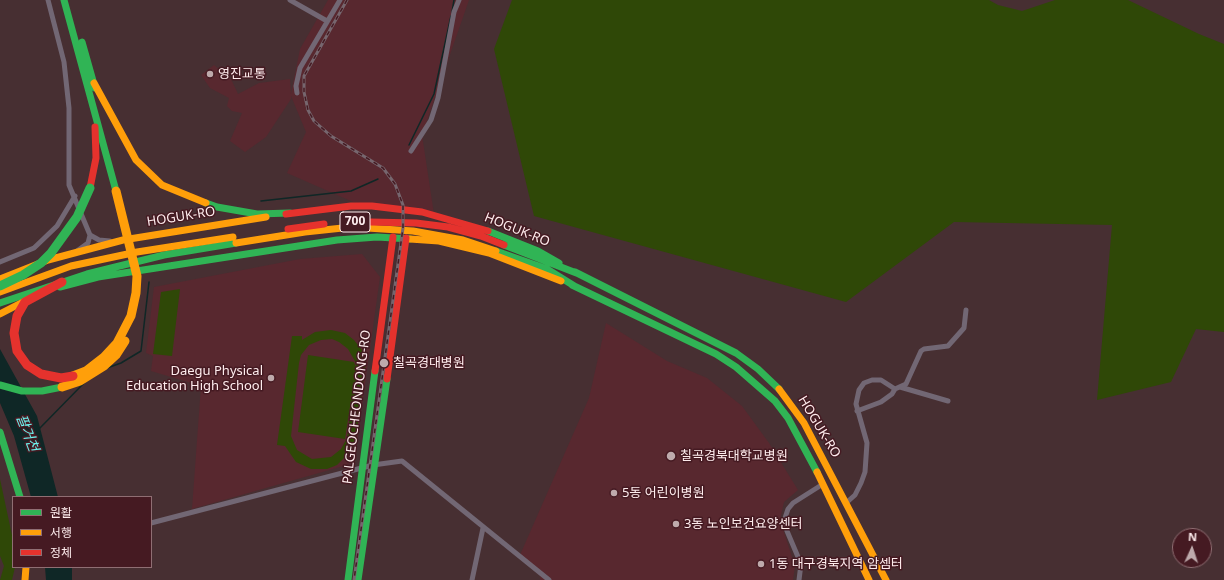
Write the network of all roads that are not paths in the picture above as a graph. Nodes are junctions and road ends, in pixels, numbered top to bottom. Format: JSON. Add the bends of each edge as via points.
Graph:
{"nodes":[{"id":1,"x":48,"y":0,"type":"edge"},
{"id":2,"x":64,"y":0,"type":"edge"},
{"id":3,"x":70,"y":0,"type":"edge"},
{"id":4,"x":290,"y":0,"type":"edge"},
{"id":5,"x":340,"y":0,"type":"edge"},
{"id":6,"x":459,"y":0,"type":"edge"},
{"id":7,"x":327,"y":21,"type":"junction"},
{"id":8,"x":90,"y":82,"type":"junction"},
{"id":9,"x":297,"y":92,"type":"dead end"},
{"id":10,"x":411,"y":151,"type":"dead end"},
{"id":11,"x":118,"y":191,"type":"junction"},
{"id":12,"x":75,"y":196,"type":"junction"},
{"id":13,"x":290,"y":213,"type":"junction"},
{"id":14,"x":90,"y":235,"type":"junction"},
{"id":15,"x":393,"y":237,"type":"junction"},
{"id":16,"x":406,"y":238,"type":"junction"},
{"id":17,"x":123,"y":240,"type":"junction"},
{"id":18,"x":75,"y":252,"type":"junction"},
{"id":19,"x":126,"y":259,"type":"junction"},
{"id":20,"x":0,"y":262,"type":"edge"},
{"id":21,"x":579,"y":274,"type":"junction"},
{"id":22,"x":0,"y":279,"type":"edge"},
{"id":23,"x":62,"y":282,"type":"junction"},
{"id":24,"x":0,"y":286,"type":"edge"},
{"id":25,"x":576,"y":287,"type":"junction"},
{"id":26,"x":0,"y":292,"type":"edge"},
{"id":27,"x":2,"y":309,"type":"edge"},
{"id":28,"x":966,"y":310,"type":"dead end"},
{"id":29,"x":0,"y":385,"type":"edge"},
{"id":30,"x":898,"y":388,"type":"junction"},
{"id":31,"x":948,"y":401,"type":"dead end"},
{"id":32,"x":858,"y":411,"type":"junction"},
{"id":33,"x":0,"y":432,"type":"edge"},
{"id":34,"x":373,"y":465,"type":"junction"},
{"id":35,"x":362,"y":469,"type":"junction"},
{"id":36,"x":823,"y":484,"type":"junction"},
{"id":37,"x":20,"y":496,"type":"edge"},
{"id":38,"x":846,"y":503,"type":"junction"},
{"id":39,"x":152,"y":523,"type":"edge"},
{"id":40,"x":483,"y":528,"type":"junction"},
{"id":41,"x":26,"y":568,"type":"edge"},
{"id":42,"x":25,"y":580,"type":"edge"},
{"id":43,"x":348,"y":580,"type":"edge"},
{"id":44,"x":358,"y":580,"type":"edge"},
{"id":45,"x":472,"y":580,"type":"edge"},
{"id":46,"x":549,"y":580,"type":"edge"},
{"id":47,"x":799,"y":580,"type":"edge"},
{"id":48,"x":869,"y":580,"type":"edge"},
{"id":49,"x":886,"y":580,"type":"edge"}],
"edges":[{"from":1,"to":12,"type":"street","via":[[64,62],[69,108],[69,185]]},
{"from":2,"to":8,"type":"main road"},
{"from":3,"to":8,"type":"main road"},
{"from":4,"to":7,"type":"street"},
{"from":5,"to":7,"type":"street"},
{"from":6,"to":10,"type":"street","via":[[454,12],[438,98],[431,120]]},
{"from":7,"to":9,"type":"street","via":[[300,68]]},
{"from":8,"to":11,"type":"main road"},
{"from":8,"to":13,"type":"main road","via":[[136,160],[162,185],[217,207],[257,214]]},
{"from":8,"to":24,"type":"main road","bridge":true,"via":[[96,139],[95,168],[90,188],[77,217],[51,253],[23,275]]},
{"from":11,"to":23,"type":"main road","bridge":true,"via":[[137,276],[131,316],[117,343],[104,357],[86,371],[61,378],[41,374],[28,365],[17,351],[14,333],[17,316],[25,302]]},
{"from":11,"to":29,"type":"main road","bridge":true,"via":[[134,242],[140,280],[136,312],[125,342],[104,366],[80,381],[42,391],[22,391]]},
{"from":12,"to":14,"type":"street"},
{"from":12,"to":20,"type":"street","via":[[57,226],[34,248]]},
{"from":13,"to":17,"type":"main road","name":"HOGUK-RO"},
{"from":13,"to":21,"type":"main road","name":"HOGUK-RO","via":[[351,206],[422,212],[487,231],[538,251]]},
{"from":14,"to":17,"type":"street","via":[[99,240]]},
{"from":14,"to":18,"type":"street","via":[[88,242]]},
{"from":15,"to":16,"type":"main road","name":"HOGUK-RO"},
{"from":15,"to":27,"type":"main road","name":"HOGUK-RO","via":[[337,240],[98,277],[48,290]]},
{"from":15,"to":35,"type":"main road","name":"PALGEOCHEONDONG-RO"},
{"from":16,"to":25,"type":"main road","name":"HOGUK-RO","via":[[439,241],[489,253]]},
{"from":16,"to":34,"type":"main road","name":"PALGEOCHEONDONG-RO"},
{"from":17,"to":18,"type":"main road","name":"HOGUK-RO"},
{"from":18,"to":22,"type":"main road","name":"HOGUK-RO","via":[[24,268]]},
{"from":19,"to":21,"type":"main road","number":"700","via":[[310,225],[392,222],[448,227],[481,236]]},
{"from":19,"to":23,"type":"main road","number":"700"},
{"from":19,"to":25,"type":"main road","number":"700","via":[[305,232],[352,227],[372,228],[431,233],[484,246],[547,269]]},
{"from":19,"to":26,"type":"main road","number":"700","via":[[66,268]]},
{"from":21,"to":38,"type":"main road","name":"HOGUK-RO","via":[[736,353],[758,369],[789,401],[804,423]]},
{"from":23,"to":27,"type":"main road","number":"700","bridge":true},
{"from":25,"to":36,"type":"main road","name":"HOGUK-RO","via":[[716,354],[736,367],[775,401],[788,418]]},
{"from":28,"to":30,"type":"street","via":[[964,328],[960,334],[948,346],[924,349],[906,384]]},
{"from":30,"to":31,"type":"street"},
{"from":30,"to":32,"type":"street","via":[[881,402]]},
{"from":30,"to":32,"type":"street","via":[[881,380],[864,383],[859,390],[856,404]]},
{"from":32,"to":38,"type":"street","via":[[867,443],[865,472],[855,495]]},
{"from":33,"to":37,"type":"main road"},
{"from":34,"to":35,"type":"street"},
{"from":34,"to":40,"type":"street","via":[[402,461]]},
{"from":34,"to":44,"type":"main road","name":"PALGEOCHEONDONG-RO"},
{"from":35,"to":39,"type":"street"},
{"from":35,"to":43,"type":"main road","name":"PALGEOCHEONDONG-RO"},
{"from":36,"to":47,"type":"street","via":[[793,502],[785,518],[787,531],[801,564]]},
{"from":36,"to":48,"type":"main road","name":"HOGUK-RO"},
{"from":38,"to":49,"type":"main road","name":"HOGUK-RO"},
{"from":40,"to":45,"type":"street"},
{"from":40,"to":46,"type":"street"},
{"from":41,"to":42,"type":"main road"}]}
